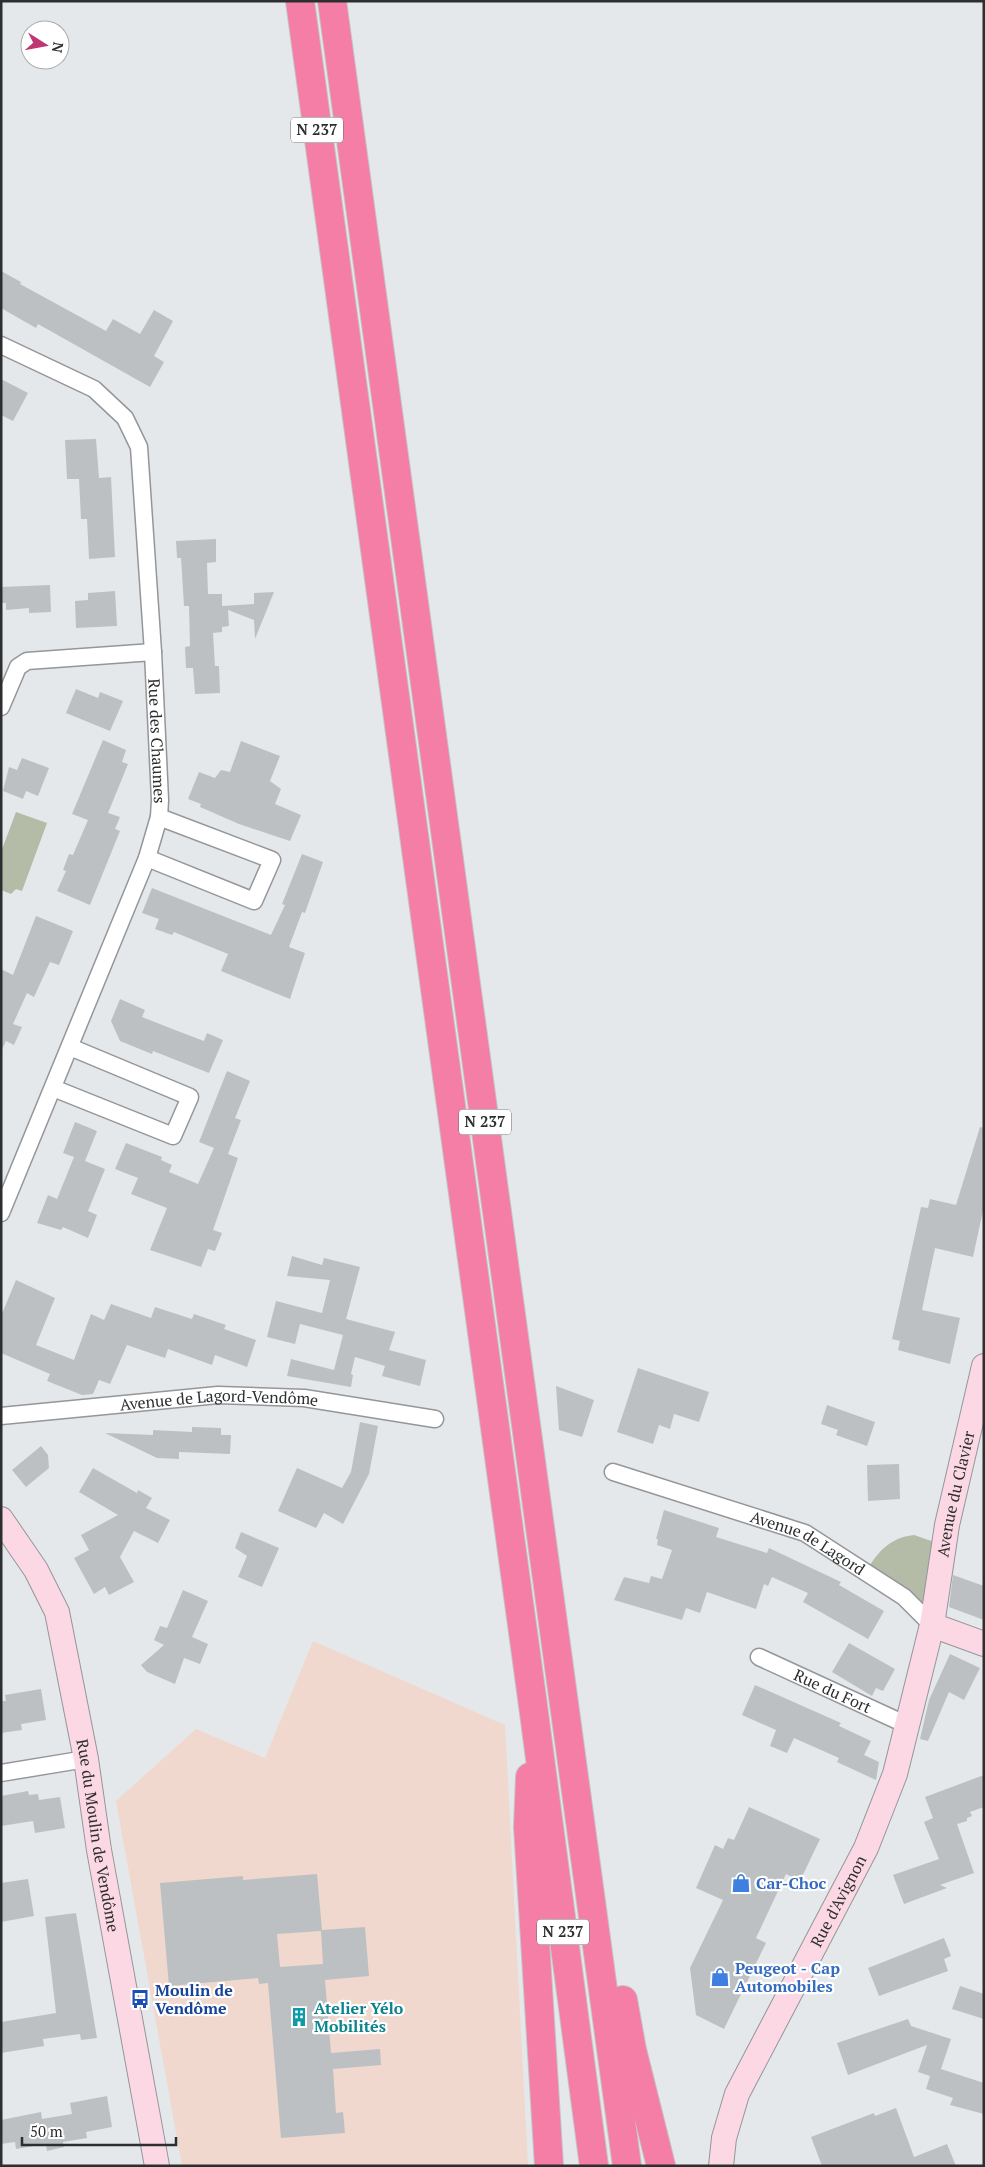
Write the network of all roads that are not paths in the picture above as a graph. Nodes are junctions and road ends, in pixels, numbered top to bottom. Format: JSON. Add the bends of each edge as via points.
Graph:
{"nodes":[{"id":1,"x":300,"y":1,"type":"edge"},
{"id":2,"x":332,"y":1,"type":"edge"},
{"id":3,"x":1,"y":345,"type":"edge"},
{"id":4,"x":153,"y":652,"type":"junction"},
{"id":5,"x":1,"y":707,"type":"edge"},
{"id":6,"x":159,"y":817,"type":"junction"},
{"id":7,"x":147,"y":858,"type":"junction"},
{"id":8,"x":70,"y":1047,"type":"junction"},
{"id":9,"x":52,"y":1088,"type":"junction"},
{"id":10,"x":1,"y":1213,"type":"edge"},
{"id":11,"x":984,"y":1366,"type":"edge"},
{"id":12,"x":1,"y":1416,"type":"edge"},
{"id":13,"x":435,"y":1419,"type":"dead end"},
{"id":14,"x":613,"y":1472,"type":"dead end"},
{"id":15,"x":1,"y":1519,"type":"edge"},
{"id":16,"x":932,"y":1625,"type":"junction"},
{"id":17,"x":984,"y":1644,"type":"edge"},
{"id":18,"x":759,"y":1657,"type":"dead end"},
{"id":19,"x":532,"y":1698,"type":"junction"},
{"id":20,"x":907,"y":1725,"type":"junction"},
{"id":21,"x":86,"y":1759,"type":"junction"},
{"id":22,"x":1,"y":1773,"type":"edge"},
{"id":23,"x":595,"y":1916,"type":"junction"},
{"id":24,"x":157,"y":2166,"type":"edge"},
{"id":25,"x":550,"y":2166,"type":"edge"},
{"id":26,"x":594,"y":2166,"type":"edge"},
{"id":27,"x":627,"y":2166,"type":"edge"},
{"id":28,"x":661,"y":2166,"type":"edge"},
{"id":29,"x":721,"y":2166,"type":"edge"}],
"edges":[{"from":1,"to":19,"type":"highway","number":"N 237"},
{"from":2,"to":23,"type":"highway","number":"N 237"},
{"from":3,"to":4,"type":"street","name":"Rue des Chaumes","via":[[94,389],[125,418],[139,448]]},
{"from":4,"to":5,"type":"street","via":[[27,661],[18,667]]},
{"from":4,"to":6,"type":"street","name":"Rue des Chaumes"},
{"from":6,"to":7,"type":"street","name":"Rue des Chaumes"},
{"from":6,"to":7,"type":"street","via":[[272,860],[254,901]]},
{"from":7,"to":8,"type":"street","name":"Rue des Chaumes"},
{"from":8,"to":9,"type":"street","name":"Rue des Chaumes"},
{"from":8,"to":9,"type":"street","via":[[190,1097],[173,1136]]},
{"from":9,"to":10,"type":"street","name":"Rue des Chaumes"},
{"from":11,"to":16,"type":"street","name":"Avenue du Clavier","via":[[947,1525]]},
{"from":12,"to":13,"type":"street","name":"Avenue de Lagord-Vendôme","via":[[218,1395],[304,1398]]},
{"from":14,"to":16,"type":"street","name":"Avenue de Lagord","via":[[805,1533],[904,1597]]},
{"from":15,"to":21,"type":"street","name":"Rue du Moulin de Vendôme","via":[[36,1570],[57,1612]]},
{"from":16,"to":17,"type":"street","name":"Avenue de Lagord"},
{"from":16,"to":20,"type":"street","name":"Rue d'Avignon"},
{"from":18,"to":20,"type":"street","name":"Rue du Fort"},
{"from":19,"to":25,"type":"highway","via":[[528,1827]]},
{"from":19,"to":26,"type":"highway","number":"N 237"},
{"from":20,"to":29,"type":"street","name":"Rue d'Avignon","via":[[895,1774],[866,1848],[737,2094],[724,2138]]},
{"from":21,"to":22,"type":"street"},
{"from":21,"to":24,"type":"street","name":"Rue du Moulin de Vendôme","via":[[99,1850]]},
{"from":23,"to":27,"type":"highway","number":"N 237"},
{"from":23,"to":28,"type":"highway","via":[[620,1978],[632,2050]]}]}
